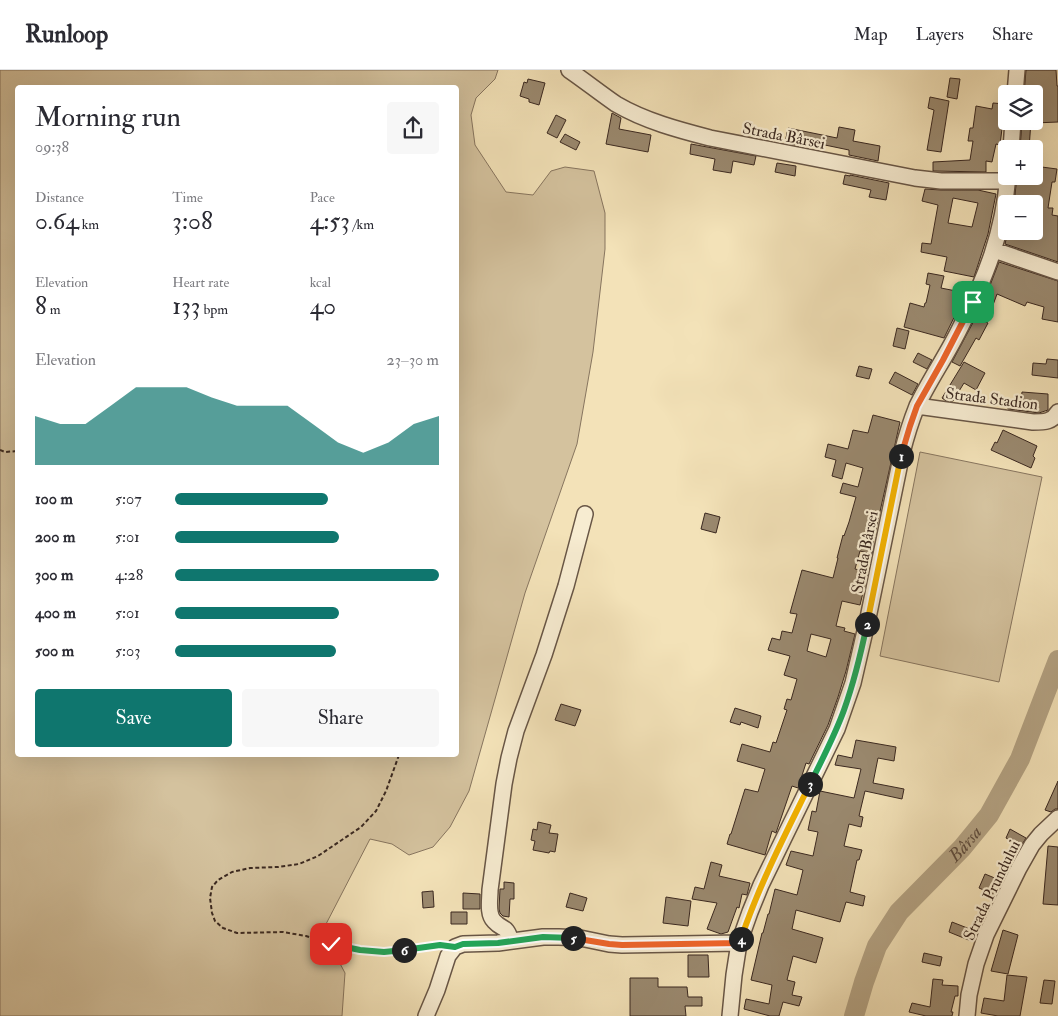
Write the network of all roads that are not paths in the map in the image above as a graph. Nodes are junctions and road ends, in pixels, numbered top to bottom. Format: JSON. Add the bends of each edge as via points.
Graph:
{"nodes":[{"id":1,"x":569,"y":70,"type":"edge"},
{"id":2,"x":1017,"y":70,"type":"edge"},
{"id":3,"x":1016,"y":85,"type":"edge"},
{"id":4,"x":998,"y":179,"type":"edge"},
{"id":5,"x":1007,"y":185,"type":"edge"},
{"id":6,"x":994,"y":250,"type":"junction"},
{"id":7,"x":1058,"y":272,"type":"edge"},
{"id":8,"x":917,"y":406,"type":"junction"},
{"id":9,"x":1058,"y":412,"type":"edge"},
{"id":10,"x":585,"y":514,"type":"dead end"},
{"id":11,"x":1058,"y":818,"type":"edge"},
{"id":12,"x":511,"y":941,"type":"junction"},
{"id":13,"x":739,"y":943,"type":"junction"},
{"id":14,"x":426,"y":1016,"type":"edge"},
{"id":15,"x":730,"y":1016,"type":"edge"},
{"id":16,"x":967,"y":1016,"type":"edge"}],
"edges":[{"from":1,"to":4,"type":"street","name":"Strada Bârsei","via":[[618,105],[701,136],[915,178],[941,181]]},
{"from":2,"to":3,"type":"street"},
{"from":5,"to":6,"type":"street","name":"Strada Bârsei","via":[[1004,214]]},
{"from":6,"to":7,"type":"street"},
{"from":6,"to":8,"type":"street","name":"Strada Bârsei","via":[[960,329]]},
{"from":8,"to":9,"type":"street","name":"Strada Stadion","via":[[1039,422],[1049,421]]},
{"from":8,"to":13,"type":"street","name":"Strada Bârsei","via":[[902,453],[868,618],[845,710],[761,885]]},
{"from":10,"to":12,"type":"street","via":[[566,586],[508,758],[490,906],[491,917],[505,928]]},
{"from":11,"to":16,"type":"street","name":"Strada Prundului","via":[[1032,845],[986,934],[976,964]]},
{"from":12,"to":13,"type":"street","via":[[559,937],[622,945]]},
{"from":12,"to":14,"type":"street","via":[[455,947],[448,956]]},
{"from":13,"to":15,"type":"street","name":"Strada Bârsei"}]}
